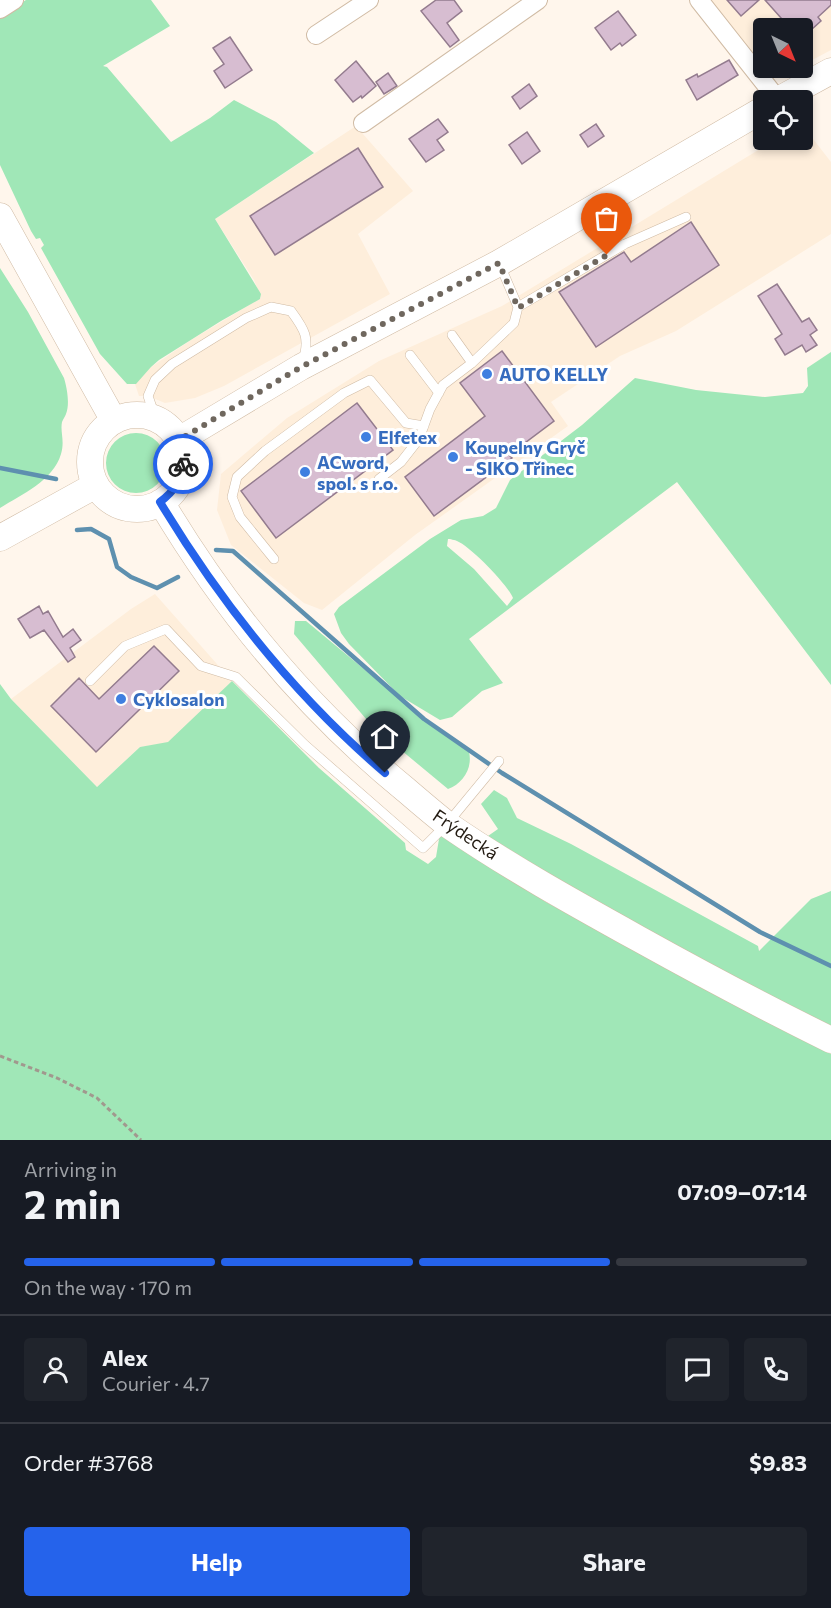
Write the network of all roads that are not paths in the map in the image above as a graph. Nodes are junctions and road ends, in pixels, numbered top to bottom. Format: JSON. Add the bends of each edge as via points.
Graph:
{"nodes":[{"id":1,"x":14,"y":0,"type":"edge"},
{"id":2,"x":369,"y":0,"type":"edge"},
{"id":3,"x":538,"y":0,"type":"edge"},
{"id":4,"x":699,"y":0,"type":"edge"},
{"id":5,"x":0,"y":9,"type":"edge"},
{"id":6,"x":316,"y":35,"type":"dead end"},
{"id":7,"x":831,"y":70,"type":"edge"},
{"id":8,"x":770,"y":90,"type":"edge"},
{"id":9,"x":796,"y":90,"type":"edge"},
{"id":10,"x":753,"y":115,"type":"edge"},
{"id":11,"x":363,"y":123,"type":"dead end"},
{"id":12,"x":0,"y":216,"type":"edge"},
{"id":13,"x":686,"y":217,"type":"dead end"},
{"id":14,"x":499,"y":263,"type":"junction"},
{"id":15,"x":518,"y":308,"type":"junction"},
{"id":16,"x":452,"y":335,"type":"dead end"},
{"id":17,"x":410,"y":355,"type":"dead end"},
{"id":18,"x":472,"y":363,"type":"junction"},
{"id":19,"x":301,"y":367,"type":"junction"},
{"id":20,"x":438,"y":393,"type":"junction"},
{"id":21,"x":156,"y":418,"type":"junction"},
{"id":22,"x":114,"y":421,"type":"junction"},
{"id":23,"x":424,"y":426,"type":"junction"},
{"id":24,"x":179,"y":440,"type":"junction"},
{"id":25,"x":380,"y":479,"type":"dead end"},
{"id":26,"x":96,"y":485,"type":"junction"},
{"id":27,"x":160,"y":502,"type":"junction"},
{"id":28,"x":0,"y":538,"type":"edge"},
{"id":29,"x":274,"y":559,"type":"dead end"},
{"id":30,"x":90,"y":681,"type":"dead end"},
{"id":31,"x":500,"y":761,"type":"dead end"},
{"id":32,"x":447,"y":824,"type":"junction"},
{"id":33,"x":831,"y":1040,"type":"edge"}],
"edges":[{"from":1,"to":5,"type":"street"},
{"from":2,"to":6,"type":"street"},
{"from":3,"to":11,"type":"street"},
{"from":4,"to":8,"type":"street"},
{"from":7,"to":9,"type":"main road"},
{"from":10,"to":14,"type":"main road"},
{"from":12,"to":22,"type":"main road"},
{"from":13,"to":15,"type":"lane","via":[[625,244]]},
{"from":14,"to":15,"type":"lane"},
{"from":14,"to":19,"type":"main road"},
{"from":15,"to":18,"type":"lane","via":[[514,323]]},
{"from":16,"to":18,"type":"lane"},
{"from":17,"to":20,"type":"lane"},
{"from":18,"to":20,"type":"lane"},
{"from":19,"to":21,"type":"lane","via":[[305,331],[291,311],[271,307],[172,364],[155,380],[148,396]]},
{"from":19,"to":24,"type":"main road"},
{"from":20,"to":23,"type":"lane"},
{"from":21,"to":22,"type":"main road","via":[[135,415]]},
{"from":21,"to":24,"type":"main road"},
{"from":22,"to":26,"type":"main road","via":[[94,442],[90,457]]},
{"from":23,"to":25,"type":"lane","via":[[401,462]]},
{"from":23,"to":29,"type":"lane","via":[[406,423],[370,380],[344,393],[266,451],[237,477],[232,497],[240,517]]},
{"from":24,"to":27,"type":"main road","via":[[183,468],[179,482]]},
{"from":26,"to":27,"type":"main road","via":[[105,497],[132,509]]},
{"from":26,"to":28,"type":"main road"},
{"from":27,"to":32,"type":"main road","name":"Frýdecká","via":[[215,587],[285,674],[370,760]]},
{"from":30,"to":32,"type":"lane","via":[[125,646],[166,628],[201,666],[236,677],[305,745],[423,848]]},
{"from":31,"to":32,"type":"lane"},
{"from":32,"to":33,"type":"main road","name":"Frýdecká","via":[[553,891]]}]}
